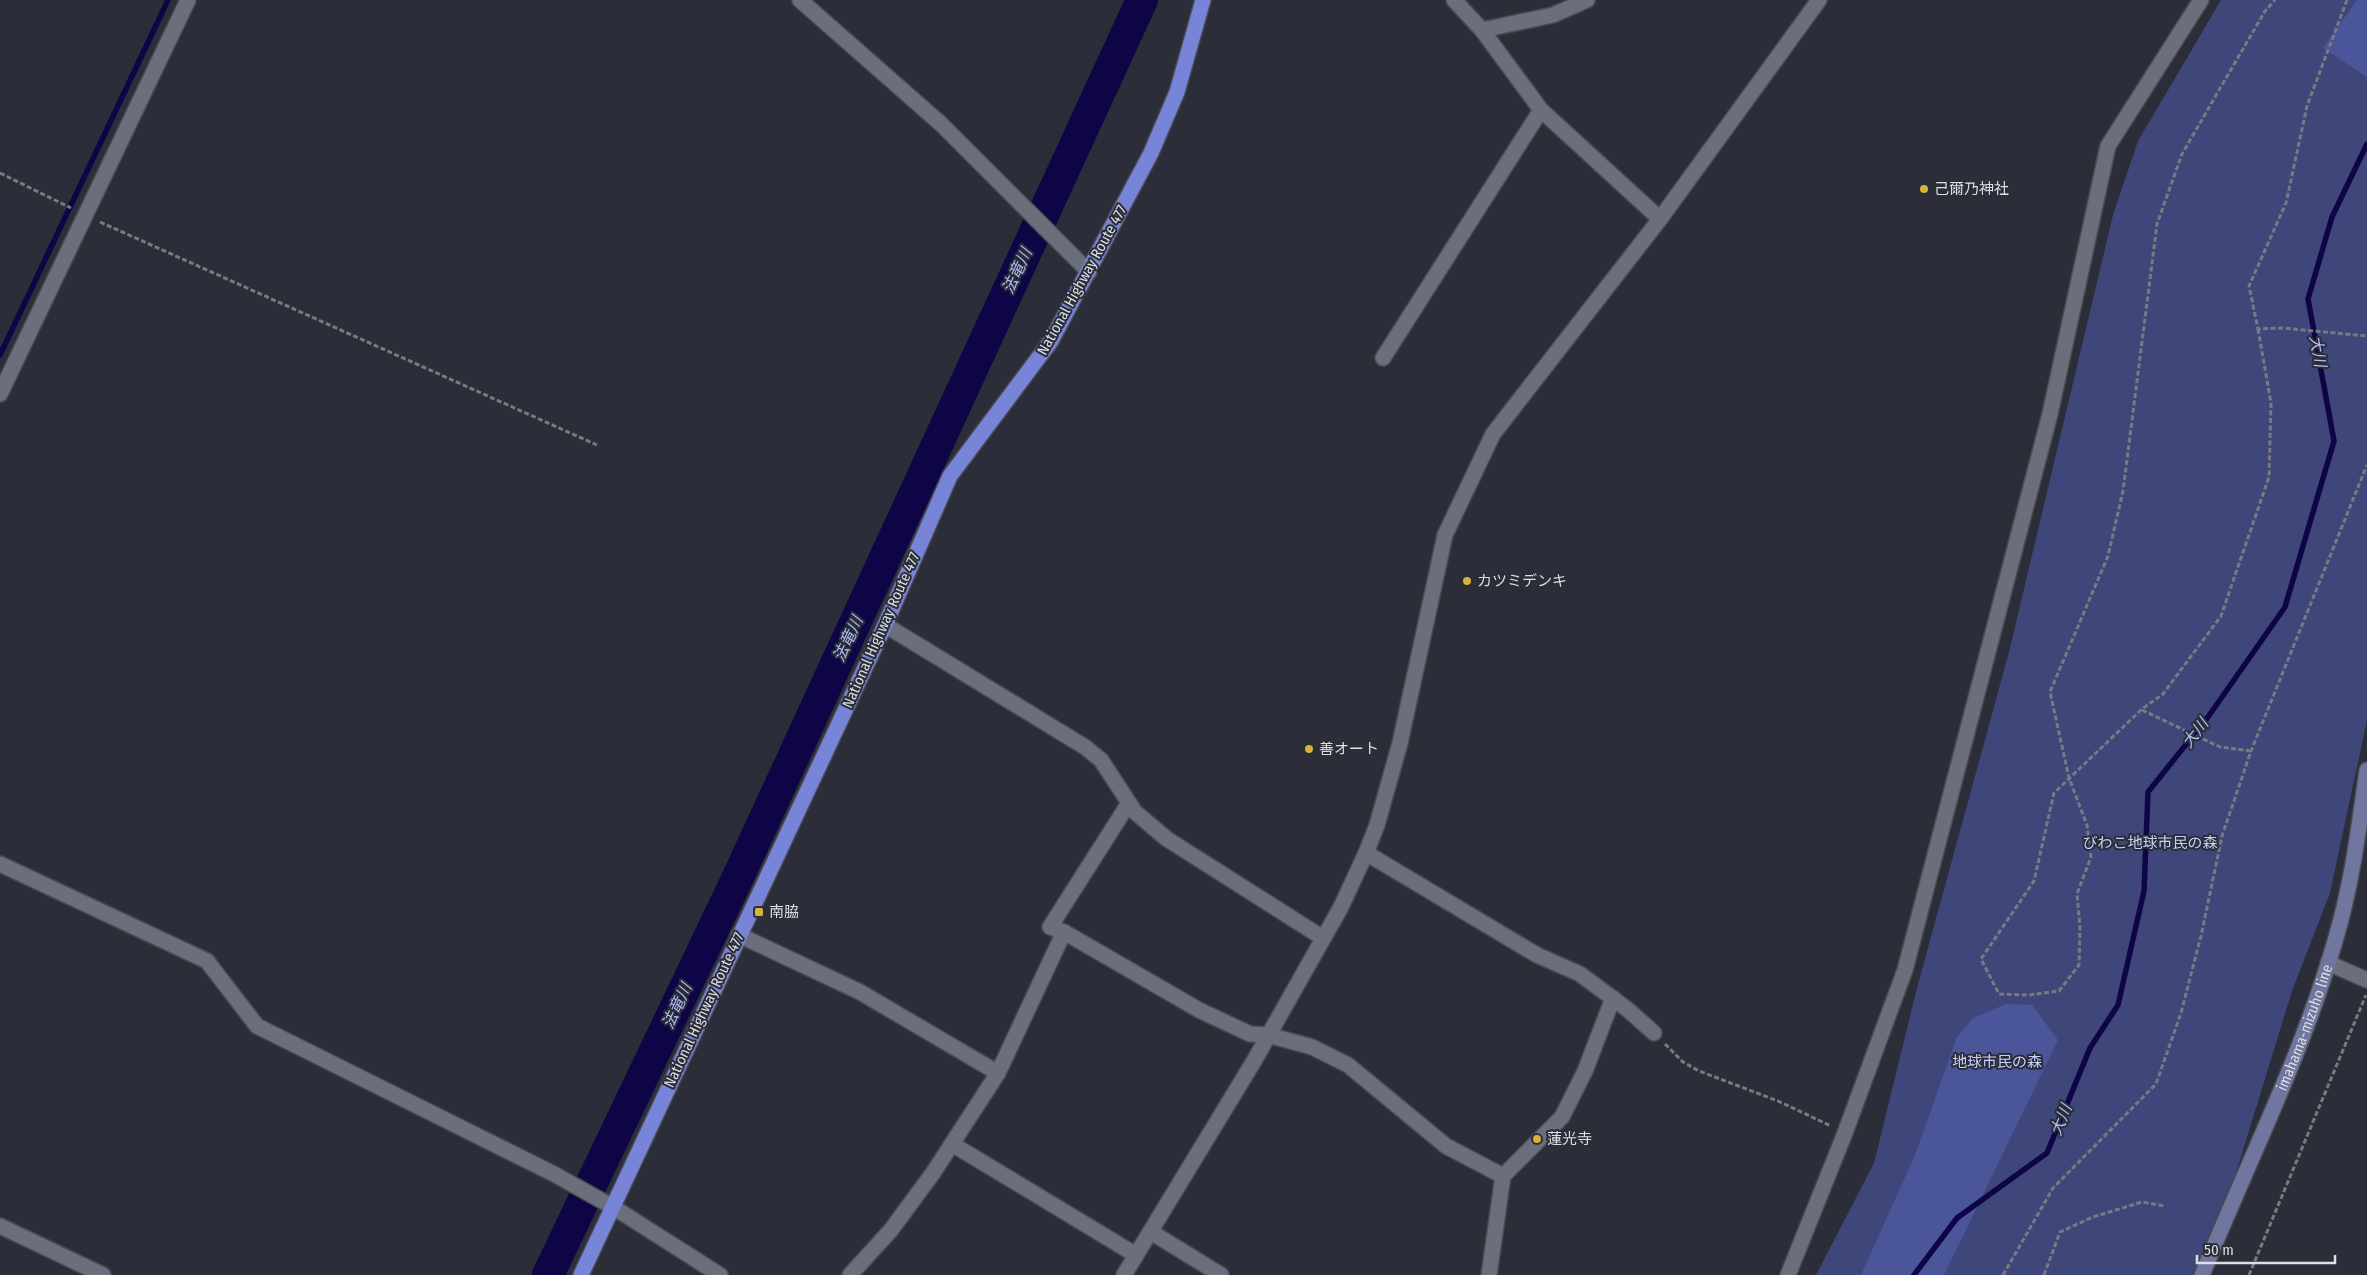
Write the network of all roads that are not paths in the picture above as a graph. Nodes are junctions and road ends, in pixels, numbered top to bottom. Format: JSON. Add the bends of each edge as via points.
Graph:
{"nodes":[{"id":1,"x":188,"y":0,"type":"edge"},
{"id":2,"x":800,"y":0,"type":"edge"},
{"id":3,"x":1203,"y":0,"type":"edge"},
{"id":4,"x":1454,"y":0,"type":"edge"},
{"id":5,"x":1587,"y":0,"type":"edge"},
{"id":6,"x":1818,"y":0,"type":"edge"},
{"id":7,"x":2201,"y":0,"type":"edge"},
{"id":8,"x":1482,"y":30,"type":"junction"},
{"id":9,"x":1541,"y":110,"type":"junction"},
{"id":10,"x":1660,"y":219,"type":"junction"},
{"id":11,"x":1089,"y":272,"type":"junction"},
{"id":12,"x":1382,"y":358,"type":"dead end"},
{"id":13,"x":0,"y":394,"type":"edge"},
{"id":14,"x":885,"y":625,"type":"junction"},
{"id":15,"x":2367,"y":770,"type":"edge"},
{"id":16,"x":1129,"y":803,"type":"junction"},
{"id":17,"x":1366,"y":853,"type":"junction"},
{"id":18,"x":0,"y":864,"type":"edge"},
{"id":19,"x":1064,"y":932,"type":"junction"},
{"id":20,"x":739,"y":935,"type":"junction"},
{"id":21,"x":1323,"y":938,"type":"junction"},
{"id":22,"x":2328,"y":964,"type":"junction"},
{"id":23,"x":2367,"y":980,"type":"edge"},
{"id":24,"x":1613,"y":998,"type":"junction"},
{"id":25,"x":1654,"y":1033,"type":"road end"},
{"id":26,"x":1268,"y":1035,"type":"junction"},
{"id":27,"x":998,"y":1073,"type":"junction"},
{"id":28,"x":952,"y":1144,"type":"junction"},
{"id":29,"x":1503,"y":1176,"type":"junction"},
{"id":30,"x":613,"y":1207,"type":"junction"},
{"id":31,"x":0,"y":1226,"type":"edge"},
{"id":32,"x":1151,"y":1232,"type":"junction"},
{"id":33,"x":1136,"y":1255,"type":"junction"},
{"id":34,"x":103,"y":1275,"type":"edge"},
{"id":35,"x":581,"y":1275,"type":"edge"},
{"id":36,"x":720,"y":1275,"type":"edge"},
{"id":37,"x":850,"y":1275,"type":"edge"},
{"id":38,"x":1124,"y":1275,"type":"edge"},
{"id":39,"x":1221,"y":1275,"type":"edge"},
{"id":40,"x":1489,"y":1275,"type":"edge"},
{"id":41,"x":1788,"y":1275,"type":"edge"},
{"id":42,"x":2202,"y":1275,"type":"edge"}],
"edges":[{"from":1,"to":13,"type":"street"},
{"from":2,"to":11,"type":"street","via":[[941,124]]},
{"from":3,"to":11,"type":"highway","name":"National Highway Route 477","via":[[1173,101],[1151,153]]},
{"from":4,"to":8,"type":"street"},
{"from":5,"to":8,"type":"street","via":[[1553,15]]},
{"from":6,"to":10,"type":"street"},
{"from":7,"to":41,"type":"street","via":[[2108,146],[2050,414],[1905,970],[1846,1133]]},
{"from":8,"to":9,"type":"street"},
{"from":9,"to":10,"type":"street"},
{"from":9,"to":12,"type":"street"},
{"from":10,"to":17,"type":"street","via":[[1493,434],[1449,526],[1400,742]]},
{"from":11,"to":14,"type":"highway","name":"National Highway Route 477","via":[[1051,341],[950,476]]},
{"from":14,"to":16,"type":"street","via":[[1085,747],[1101,760]]},
{"from":14,"to":20,"type":"highway","name":"National Highway Route 477"},
{"from":15,"to":22,"type":"main road","name":"imahama-mizuho line","via":[[2354,861]]},
{"from":16,"to":19,"type":"street","via":[[1050,927]]},
{"from":16,"to":21,"type":"street","via":[[1135,812],[1167,838]]},
{"from":17,"to":21,"type":"street"},
{"from":17,"to":24,"type":"street","via":[[1536,955],[1580,974]]},
{"from":18,"to":30,"type":"street","via":[[207,961],[257,1026],[554,1174]]},
{"from":19,"to":26,"type":"street","via":[[1198,1010],[1250,1034]]},
{"from":19,"to":27,"type":"street"},
{"from":20,"to":27,"type":"street","via":[[860,992]]},
{"from":20,"to":30,"type":"highway","name":"National Highway Route 477"},
{"from":21,"to":26,"type":"street"},
{"from":22,"to":23,"type":"street"},
{"from":22,"to":42,"type":"main road","name":"imahama-mizuho line","via":[[2294,1058]]},
{"from":24,"to":25,"type":"street"},
{"from":24,"to":29,"type":"street","via":[[1585,1071],[1562,1117]]},
{"from":26,"to":29,"type":"street","via":[[1312,1047],[1348,1065],[1446,1146]]},
{"from":26,"to":32,"type":"street"},
{"from":27,"to":28,"type":"street"},
{"from":28,"to":33,"type":"street"},
{"from":28,"to":37,"type":"street","via":[[891,1230]]},
{"from":29,"to":40,"type":"street"},
{"from":30,"to":35,"type":"highway","name":"National Highway Route 477"},
{"from":30,"to":36,"type":"street"},
{"from":31,"to":34,"type":"street"},
{"from":32,"to":33,"type":"street"},
{"from":32,"to":39,"type":"street"},
{"from":33,"to":38,"type":"street"}]}
